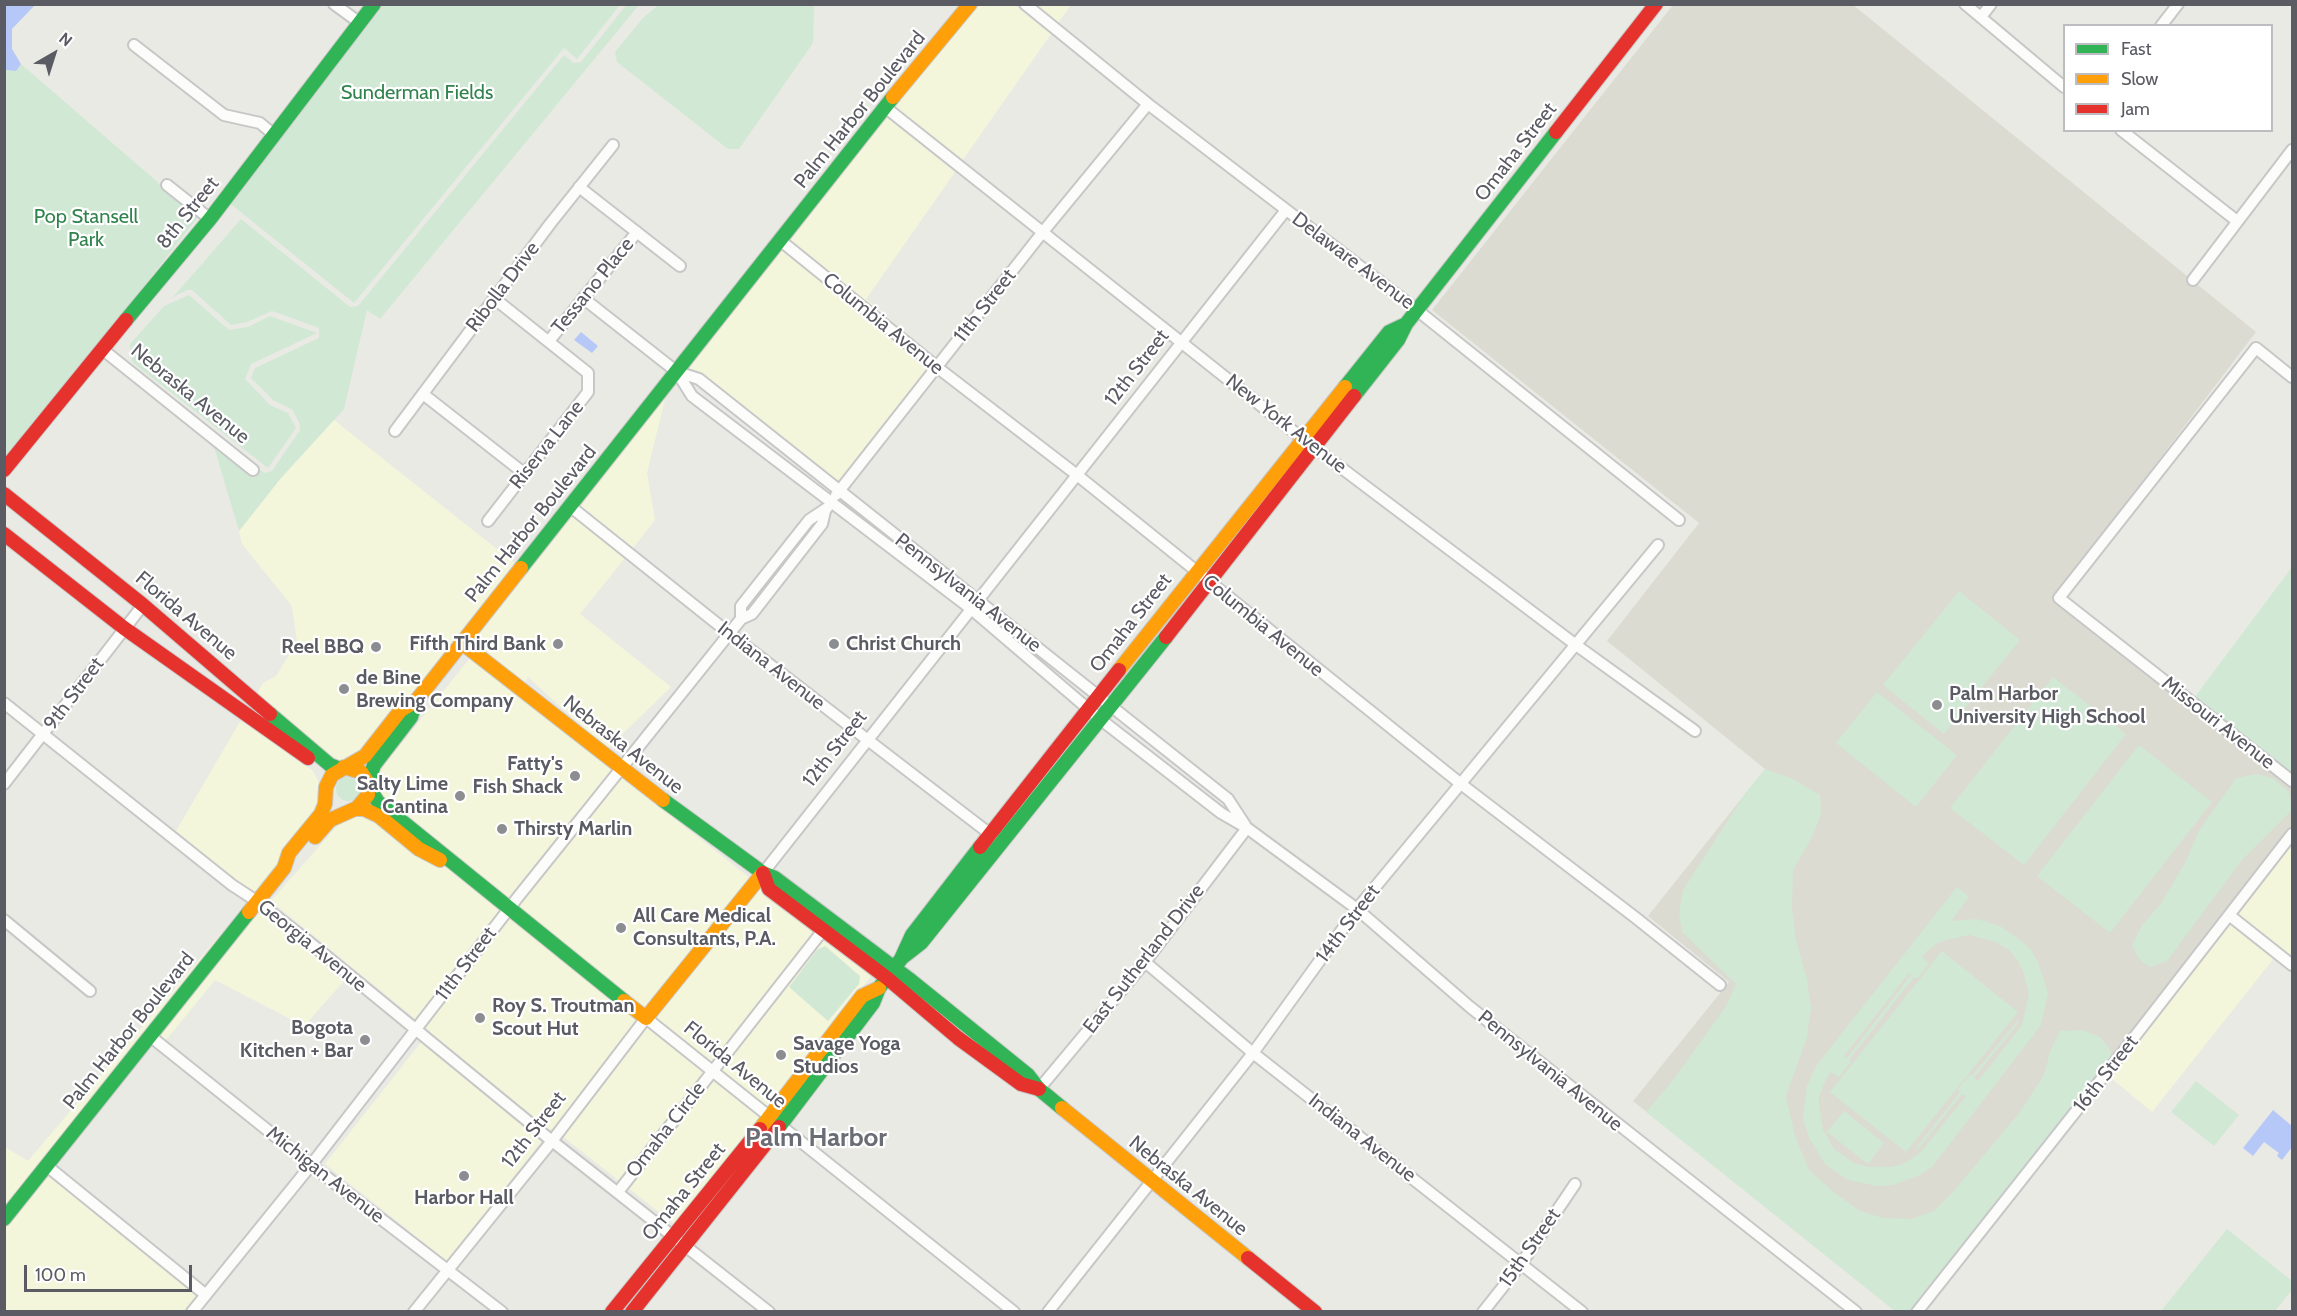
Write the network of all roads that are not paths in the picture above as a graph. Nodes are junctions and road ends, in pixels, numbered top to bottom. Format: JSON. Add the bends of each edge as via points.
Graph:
{"nodes":[{"id":1,"x":334,"y":4,"type":"edge"},
{"id":2,"x":374,"y":4,"type":"edge"},
{"id":3,"x":970,"y":4,"type":"edge"},
{"id":4,"x":1025,"y":4,"type":"edge"},
{"id":5,"x":1656,"y":4,"type":"edge"},
{"id":6,"x":1965,"y":4,"type":"edge"},
{"id":7,"x":1991,"y":4,"type":"edge"},
{"id":8,"x":2178,"y":4,"type":"edge"},
{"id":9,"x":1981,"y":17,"type":"junction"},
{"id":10,"x":360,"y":23,"type":"junction"},
{"id":11,"x":2163,"y":24,"type":"edge"},
{"id":12,"x":134,"y":45,"type":"dead end"},
{"id":13,"x":2063,"y":86,"type":"edge"},
{"id":14,"x":1148,"y":104,"type":"junction"},
{"id":15,"x":885,"y":107,"type":"junction"},
{"id":16,"x":2124,"y":132,"type":"edge"},
{"id":17,"x":273,"y":134,"type":"junction"},
{"id":18,"x":613,"y":145,"type":"dead end"},
{"id":19,"x":2292,"y":150,"type":"edge"},
{"id":20,"x":167,"y":185,"type":"dead end"},
{"id":21,"x":579,"y":187,"type":"junction"},
{"id":22,"x":1286,"y":210,"type":"junction"},
{"id":23,"x":210,"y":219,"type":"junction"},
{"id":24,"x":2237,"y":221,"type":"junction"},
{"id":25,"x":637,"y":232,"type":"junction"},
{"id":26,"x":1042,"y":233,"type":"junction"},
{"id":27,"x":781,"y":241,"type":"junction"},
{"id":28,"x":680,"y":266,"type":"dead end"},
{"id":29,"x":2193,"y":280,"type":"dead end"},
{"id":30,"x":583,"y":298,"type":"junction"},
{"id":31,"x":495,"y":299,"type":"junction"},
{"id":32,"x":1417,"y":309,"type":"junction"},
{"id":33,"x":549,"y":341,"type":"junction"},
{"id":34,"x":1181,"y":343,"type":"junction"},
{"id":35,"x":102,"y":349,"type":"junction"},
{"id":36,"x":938,"y":369,"type":"junction"},
{"id":37,"x":677,"y":372,"type":"junction"},
{"id":38,"x":2292,"y":377,"type":"edge"},
{"id":39,"x":423,"y":394,"type":"junction"},
{"id":40,"x":395,"y":431,"type":"dead end"},
{"id":41,"x":1309,"y":443,"type":"junction"},
{"id":42,"x":4,"y":470,"type":"edge"},
{"id":43,"x":253,"y":470,"type":"dead end"},
{"id":44,"x":525,"y":474,"type":"junction"},
{"id":45,"x":1077,"y":475,"type":"junction"},
{"id":46,"x":839,"y":492,"type":"junction"},
{"id":47,"x":4,"y":494,"type":"edge"},
{"id":48,"x":571,"y":507,"type":"junction"},
{"id":49,"x":828,"y":507,"type":"junction"},
{"id":50,"x":1679,"y":520,"type":"dead end"},
{"id":51,"x":488,"y":521,"type":"dead end"},
{"id":52,"x":4,"y":534,"type":"edge"},
{"id":53,"x":1658,"y":545,"type":"dead end"},
{"id":54,"x":1196,"y":572,"type":"junction"},
{"id":55,"x":1209,"y":583,"type":"junction"},
{"id":56,"x":973,"y":604,"type":"junction"},
{"id":57,"x":143,"y":605,"type":"junction"},
{"id":58,"x":124,"y":628,"type":"junction"},
{"id":59,"x":730,"y":634,"type":"junction"},
{"id":60,"x":462,"y":643,"type":"junction"},
{"id":61,"x":1576,"y":645,"type":"junction"},
{"id":62,"x":1098,"y":696,"type":"junction"},
{"id":63,"x":416,"y":701,"type":"junction"},
{"id":64,"x":4,"y":703,"type":"edge"},
{"id":65,"x":1110,"y":706,"type":"junction"},
{"id":66,"x":1089,"y":709,"type":"junction"},
{"id":67,"x":1100,"y":719,"type":"junction"},
{"id":68,"x":1695,"y":731,"type":"dead end"},
{"id":69,"x":44,"y":733,"type":"junction"},
{"id":70,"x":867,"y":739,"type":"junction"},
{"id":71,"x":342,"y":768,"type":"junction"},
{"id":72,"x":621,"y":768,"type":"junction"},
{"id":73,"x":2292,"y":781,"type":"edge"},
{"id":74,"x":4,"y":784,"type":"edge"},
{"id":75,"x":1461,"y":784,"type":"junction"},
{"id":76,"x":369,"y":786,"type":"junction"},
{"id":77,"x":326,"y":789,"type":"junction"},
{"id":78,"x":353,"y":810,"type":"junction"},
{"id":79,"x":1247,"y":828,"type":"junction"},
{"id":80,"x":2292,"y":834,"type":"edge"},
{"id":81,"x":997,"y":839,"type":"junction"},
{"id":82,"x":284,"y":867,"type":"junction"},
{"id":83,"x":461,"y":871,"type":"junction"},
{"id":84,"x":763,"y":873,"type":"junction"},
{"id":85,"x":258,"y":902,"type":"junction"},
{"id":86,"x":508,"y":909,"type":"junction"},
{"id":87,"x":1357,"y":909,"type":"junction"},
{"id":88,"x":2229,"y":915,"type":"junction"},
{"id":89,"x":4,"y":920,"type":"edge"},
{"id":90,"x":824,"y":929,"type":"junction"},
{"id":91,"x":1144,"y":962,"type":"junction"},
{"id":92,"x":2292,"y":965,"type":"edge"},
{"id":93,"x":890,"y":973,"type":"junction"},
{"id":94,"x":1720,"y":985,"type":"dead end"},
{"id":95,"x":90,"y":991,"type":"dead end"},
{"id":96,"x":646,"y":1018,"type":"junction"},
{"id":97,"x":415,"y":1030,"type":"junction"},
{"id":98,"x":150,"y":1036,"type":"junction"},
{"id":99,"x":1253,"y":1053,"type":"junction"},
{"id":100,"x":712,"y":1072,"type":"junction"},
{"id":101,"x":1039,"y":1089,"type":"junction"},
{"id":102,"x":774,"y":1122,"type":"junction"},
{"id":103,"x":552,"y":1141,"type":"junction"},
{"id":104,"x":311,"y":1165,"type":"junction"},
{"id":105,"x":47,"y":1166,"type":"junction"},
{"id":106,"x":1151,"y":1182,"type":"junction"},
{"id":107,"x":1575,"y":1184,"type":"dead end"},
{"id":108,"x":618,"y":1192,"type":"junction"},
{"id":109,"x":4,"y":1219,"type":"edge"},
{"id":110,"x":674,"y":1235,"type":"junction"},
{"id":111,"x":686,"y":1245,"type":"junction"},
{"id":112,"x":1521,"y":1264,"type":"junction"},
{"id":113,"x":447,"y":1269,"type":"junction"},
{"id":114,"x":206,"y":1295,"type":"junction"},
{"id":115,"x":192,"y":1311,"type":"edge"},
{"id":116,"x":414,"y":1311,"type":"edge"},
{"id":117,"x":502,"y":1311,"type":"edge"},
{"id":118,"x":612,"y":1311,"type":"edge"},
{"id":119,"x":632,"y":1311,"type":"edge"},
{"id":120,"x":769,"y":1311,"type":"edge"},
{"id":121,"x":1014,"y":1311,"type":"edge"},
{"id":122,"x":1048,"y":1311,"type":"edge"},
{"id":123,"x":1315,"y":1311,"type":"edge"},
{"id":124,"x":1484,"y":1311,"type":"edge"},
{"id":125,"x":1582,"y":1311,"type":"edge"},
{"id":126,"x":1856,"y":1311,"type":"edge"},
{"id":127,"x":1917,"y":1311,"type":"edge"}],
"edges":[{"from":1,"to":10,"type":"street"},
{"from":2,"to":10,"type":"street","name":"8th Street"},
{"from":3,"to":15,"type":"street","name":"Palm Harbor Boulevard"},
{"from":4,"to":14,"type":"street","name":"Delaware Avenue"},
{"from":5,"to":32,"type":"street","name":"Omaha Street"},
{"from":6,"to":9,"type":"street"},
{"from":7,"to":9,"type":"street"},
{"from":8,"to":11,"type":"street"},
{"from":9,"to":13,"type":"street"},
{"from":10,"to":17,"type":"street","name":"8th Street"},
{"from":12,"to":17,"type":"street","via":[[224,115],[260,123]]},
{"from":14,"to":22,"type":"street","name":"Delaware Avenue"},
{"from":14,"to":26,"type":"street","name":"11th Street"},
{"from":15,"to":26,"type":"street","name":"New York Avenue"},
{"from":15,"to":27,"type":"street","name":"Palm Harbor Boulevard"},
{"from":16,"to":24,"type":"street"},
{"from":17,"to":23,"type":"street","name":"8th Street"},
{"from":18,"to":21,"type":"street","name":"Ribolla Drive"},
{"from":19,"to":24,"type":"street"},
{"from":20,"to":23,"type":"street"},
{"from":21,"to":25,"type":"street"},
{"from":21,"to":31,"type":"street","name":"Ribolla Drive"},
{"from":22,"to":32,"type":"street","name":"Delaware Avenue"},
{"from":22,"to":34,"type":"street","name":"12th Street"},
{"from":23,"to":35,"type":"street","name":"8th Street"},
{"from":24,"to":29,"type":"street"},
{"from":25,"to":28,"type":"street"},
{"from":25,"to":30,"type":"street","name":"Tessano Place"},
{"from":26,"to":34,"type":"street","name":"New York Avenue"},
{"from":26,"to":36,"type":"street","name":"11th Street"},
{"from":27,"to":36,"type":"street","name":"Columbia Avenue"},
{"from":27,"to":37,"type":"street","name":"Palm Harbor Boulevard"},
{"from":30,"to":33,"type":"street","name":"Tessano Place"},
{"from":30,"to":37,"type":"street","name":"Pennsylvania Avenue"},
{"from":31,"to":33,"type":"street","name":"Riserva Lane"},
{"from":31,"to":39,"type":"street","name":"Ribolla Drive"},
{"from":32,"to":41,"type":"street","name":"Omaha Street","via":[[1398,340]]},
{"from":32,"to":50,"type":"street","name":"Delaware Avenue"},
{"from":33,"to":44,"type":"street","name":"Riserva Lane","via":[[588,373],[588,392]]},
{"from":34,"to":41,"type":"street","name":"New York Avenue"},
{"from":34,"to":45,"type":"street","name":"12th Street"},
{"from":35,"to":42,"type":"street","name":"8th Street"},
{"from":35,"to":43,"type":"street","name":"Nebraska Avenue"},
{"from":36,"to":45,"type":"street","name":"Columbia Avenue"},
{"from":36,"to":46,"type":"street","name":"11th Street"},
{"from":37,"to":46,"type":"street","name":"Pennsylvania Avenue","via":[[699,380]]},
{"from":37,"to":48,"type":"street","name":"Palm Harbor Boulevard"},
{"from":37,"to":49,"type":"street","name":"Pennsylvania Avenue","via":[[692,396]]},
{"from":38,"to":73,"type":"street","name":"Missouri Avenue","via":[[2256,348],[2059,598]]},
{"from":39,"to":40,"type":"street","name":"Ribolla Drive"},
{"from":39,"to":44,"type":"street"},
{"from":41,"to":54,"type":"street","name":"Omaha Street"},
{"from":41,"to":55,"type":"street","name":"Omaha Street"},
{"from":41,"to":61,"type":"street","name":"New York Avenue"},
{"from":44,"to":51,"type":"street","name":"Riserva Lane"},
{"from":45,"to":54,"type":"street","name":"Columbia Avenue"},
{"from":45,"to":56,"type":"street","name":"12th Street"},
{"from":46,"to":49,"type":"street","name":"11th Street"},
{"from":46,"to":56,"type":"street","name":"Pennsylvania Avenue"},
{"from":47,"to":57,"type":"street","name":"Florida Avenue"},
{"from":48,"to":59,"type":"street","name":"Indiana Avenue"},
{"from":48,"to":60,"type":"street","name":"Palm Harbor Boulevard"},
{"from":49,"to":56,"type":"street","name":"Pennsylvania Avenue"},
{"from":49,"to":59,"type":"street","name":"11th Street","via":[[822,524],[752,614],[741,619]]},
{"from":52,"to":58,"type":"street","name":"Florida Avenue"},
{"from":53,"to":61,"type":"street","name":"14th Street"},
{"from":54,"to":55,"type":"street","name":"Columbia Avenue"},
{"from":54,"to":62,"type":"street","name":"Omaha Street"},
{"from":55,"to":65,"type":"street","name":"Omaha Street"},
{"from":55,"to":75,"type":"street","name":"Columbia Avenue"},
{"from":56,"to":62,"type":"street","name":"Pennsylvania Avenue"},
{"from":56,"to":66,"type":"street","name":"Pennsylvania Avenue"},
{"from":56,"to":70,"type":"street","name":"12th Street"},
{"from":57,"to":58,"type":"street","name":"9th Street"},
{"from":57,"to":71,"type":"street","name":"Florida Avenue","via":[[330,765]]},
{"from":58,"to":69,"type":"street","name":"9th Street"},
{"from":58,"to":77,"type":"street","name":"Florida Avenue","via":[[316,765]]},
{"from":59,"to":70,"type":"street","name":"Indiana Avenue"},
{"from":59,"to":72,"type":"street","name":"11th Street"},
{"from":60,"to":63,"type":"street","name":"Palm Harbor Boulevard"},
{"from":60,"to":72,"type":"street","name":"Nebraska Avenue"},
{"from":61,"to":68,"type":"street","name":"New York Avenue"},
{"from":61,"to":75,"type":"street","name":"14th Street"},
{"from":62,"to":65,"type":"street","name":"Pennsylvania Avenue"},
{"from":62,"to":66,"type":"street","name":"Omaha Street"},
{"from":63,"to":71,"type":"street","name":"Palm Harbor Boulevard","via":[[401,710],[365,756]]},
{"from":63,"to":76,"type":"street","name":"Palm Harbor Boulevard","via":[[411,717],[374,765]]},
{"from":64,"to":69,"type":"street","name":"Georgia Avenue"},
{"from":65,"to":67,"type":"street","name":"Omaha Street"},
{"from":65,"to":79,"type":"street","name":"Pennsylvania Avenue","via":[[1228,799]]},
{"from":66,"to":67,"type":"street","name":"Pennsylvania Avenue"},
{"from":66,"to":81,"type":"street","name":"Omaha Street"},
{"from":67,"to":79,"type":"street","name":"Pennsylvania Avenue","via":[[1221,813]]},
{"from":67,"to":81,"type":"street","name":"Omaha Street"},
{"from":69,"to":74,"type":"street","name":"9th Street"},
{"from":69,"to":85,"type":"street","name":"Georgia Avenue"},
{"from":70,"to":81,"type":"street","name":"Indiana Avenue"},
{"from":70,"to":84,"type":"street","name":"12th Street"},
{"from":71,"to":76,"type":"street","via":[[361,772]]},
{"from":71,"to":77,"type":"street","via":[[332,775]]},
{"from":72,"to":84,"type":"street","name":"Nebraska Avenue"},
{"from":72,"to":86,"type":"street","name":"11th Street"},
{"from":75,"to":87,"type":"street","name":"14th Street"},
{"from":75,"to":94,"type":"street","name":"Columbia Avenue"},
{"from":76,"to":78,"type":"street","via":[[366,799]]},
{"from":76,"to":83,"type":"street","name":"Florida Avenue","via":[[378,802]]},
{"from":77,"to":78,"type":"street","via":[[333,805]]},
{"from":77,"to":82,"type":"street","name":"Palm Harbor Boulevard","via":[[321,814],[289,854]]},
{"from":78,"to":82,"type":"street","name":"Palm Harbor Boulevard","via":[[330,820],[297,860]]},
{"from":78,"to":83,"type":"street","name":"Florida Avenue","via":[[364,809],[379,816],[420,849]]},
{"from":79,"to":87,"type":"street","name":"Pennsylvania Avenue"},
{"from":79,"to":91,"type":"street","name":"East Sutherland Drive"},
{"from":80,"to":88,"type":"street","name":"16th Street"},
{"from":81,"to":93,"type":"street","name":"Omaha Street","via":[[912,935]]},
{"from":82,"to":85,"type":"street","name":"Palm Harbor Boulevard"},
{"from":83,"to":86,"type":"street","name":"Florida Avenue"},
{"from":84,"to":90,"type":"street","name":"Nebraska Avenue","via":[[769,889]]},
{"from":84,"to":93,"type":"street","name":"Nebraska Avenue","via":[[775,878]]},
{"from":84,"to":96,"type":"street","name":"12th Street"},
{"from":85,"to":97,"type":"street","name":"Georgia Avenue"},
{"from":85,"to":98,"type":"street","name":"Palm Harbor Boulevard"},
{"from":86,"to":96,"type":"street","name":"Florida Avenue"},
{"from":86,"to":97,"type":"street","name":"11th Street"},
{"from":87,"to":99,"type":"street","name":"14th Street"},
{"from":87,"to":126,"type":"street","name":"Pennsylvania Avenue","via":[[1470,1007]]},
{"from":88,"to":92,"type":"street"},
{"from":88,"to":127,"type":"street","name":"16th Street"},
{"from":89,"to":95,"type":"street"},
{"from":90,"to":93,"type":"street","name":"Nebraska Avenue"},
{"from":90,"to":100,"type":"street","name":"Omaha Circle"},
{"from":91,"to":99,"type":"street","name":"Indiana Avenue"},
{"from":91,"to":101,"type":"street","name":"East Sutherland Drive"},
{"from":93,"to":101,"type":"street","name":"Nebraska Avenue","via":[[1028,1075]]},
{"from":93,"to":102,"type":"street","name":"Omaha Street","via":[[862,996]]},
{"from":96,"to":100,"type":"street","name":"Florida Avenue"},
{"from":96,"to":103,"type":"street","name":"12th Street"},
{"from":97,"to":103,"type":"street","name":"Georgia Avenue"},
{"from":97,"to":104,"type":"street","name":"11th Street"},
{"from":98,"to":104,"type":"street","name":"Michigan Avenue"},
{"from":98,"to":105,"type":"street","name":"Palm Harbor Boulevard"},
{"from":99,"to":106,"type":"street","name":"14th Street"},
{"from":99,"to":112,"type":"street","name":"Indiana Avenue"},
{"from":100,"to":102,"type":"street","name":"Florida Avenue"},
{"from":100,"to":108,"type":"street","name":"Omaha Circle"},
{"from":101,"to":106,"type":"street","name":"Nebraska Avenue"},
{"from":102,"to":110,"type":"street","name":"Omaha Street"},
{"from":102,"to":111,"type":"street","name":"Omaha Street"},
{"from":102,"to":121,"type":"street","name":"Florida Avenue"},
{"from":103,"to":108,"type":"street","name":"Georgia Avenue"},
{"from":103,"to":113,"type":"street","name":"12th Street"},
{"from":104,"to":113,"type":"street","name":"Michigan Avenue"},
{"from":104,"to":114,"type":"street","name":"11th Street"},
{"from":105,"to":109,"type":"street","name":"Palm Harbor Boulevard"},
{"from":105,"to":114,"type":"street"},
{"from":106,"to":122,"type":"street","name":"14th Street"},
{"from":106,"to":123,"type":"street","name":"Nebraska Avenue"},
{"from":107,"to":112,"type":"street","name":"15th Street"},
{"from":108,"to":110,"type":"street","name":"Omaha Circle"},
{"from":110,"to":111,"type":"street"},
{"from":110,"to":118,"type":"street","name":"Omaha Street"},
{"from":111,"to":119,"type":"street","name":"Omaha Street"},
{"from":111,"to":120,"type":"street"},
{"from":112,"to":124,"type":"street","name":"15th Street"},
{"from":112,"to":125,"type":"street","name":"Indiana Avenue"},
{"from":113,"to":116,"type":"street","name":"12th Street"},
{"from":113,"to":117,"type":"street","name":"Michigan Avenue"},
{"from":114,"to":115,"type":"street","name":"11th Street"}]}
